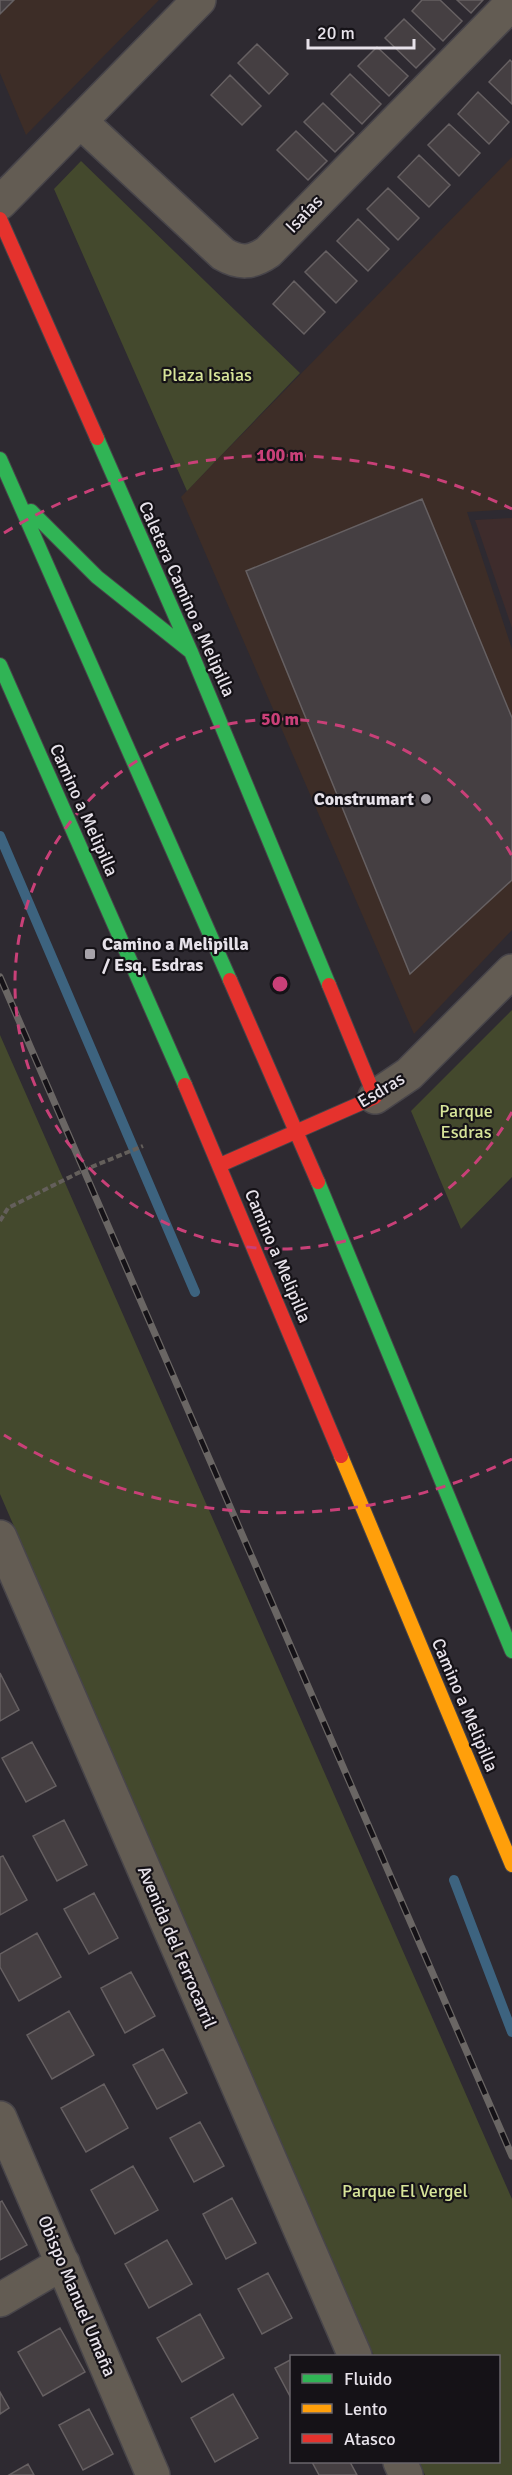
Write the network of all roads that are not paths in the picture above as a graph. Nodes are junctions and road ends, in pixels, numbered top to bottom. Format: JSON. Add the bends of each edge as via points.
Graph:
{"nodes":[{"id":1,"x":198,"y":0,"type":"edge"},
{"id":2,"x":512,"y":3,"type":"edge"},
{"id":3,"x":80,"y":121,"type":"junction"},
{"id":4,"x":0,"y":203,"type":"edge"},
{"id":5,"x":0,"y":219,"type":"edge"},
{"id":6,"x":0,"y":459,"type":"edge"},
{"id":7,"x":16,"y":496,"type":"junction"},
{"id":8,"x":191,"y":652,"type":"junction"},
{"id":9,"x":0,"y":665,"type":"edge"},
{"id":10,"x":512,"y":971,"type":"edge"},
{"id":11,"x":375,"y":1097,"type":"junction"},
{"id":12,"x":297,"y":1132,"type":"junction"},
{"id":13,"x":220,"y":1165,"type":"junction"},
{"id":14,"x":0,"y":1537,"type":"edge"},
{"id":15,"x":512,"y":1651,"type":"edge"},
{"id":16,"x":512,"y":1866,"type":"edge"},
{"id":17,"x":0,"y":2118,"type":"edge"},
{"id":18,"x":63,"y":2263,"type":"junction"},
{"id":19,"x":0,"y":2300,"type":"edge"},
{"id":20,"x":355,"y":2355,"type":"edge"},
{"id":21,"x":143,"y":2471,"type":"edge"}],
"edges":[{"from":1,"to":3,"type":"street"},
{"from":2,"to":3,"type":"street","name":"Isaías","via":[[258,259],[246,262],[223,254]]},
{"from":3,"to":4,"type":"street"},
{"from":5,"to":8,"type":"main road","name":"Caletera Camino a Melipilla"},
{"from":6,"to":7,"type":"main road"},
{"from":7,"to":8,"type":"main road","via":[[97,577]]},
{"from":7,"to":12,"type":"main road"},
{"from":8,"to":11,"type":"main road","name":"Caletera Camino a Melipilla"},
{"from":9,"to":13,"type":"main road","name":"Camino a Melipilla"},
{"from":10,"to":11,"type":"street","name":"Esdras","via":[[410,1074]]},
{"from":11,"to":12,"type":"main road","name":"Esdras"},
{"from":12,"to":13,"type":"main road","name":"Esdras"},
{"from":12,"to":15,"type":"main road"},
{"from":13,"to":16,"type":"main road","name":"Camino a Melipilla"},
{"from":14,"to":20,"type":"street","name":"Avenida del Ferrocarril"},
{"from":17,"to":18,"type":"street","name":"Obispo Manuel Umaña"},
{"from":18,"to":19,"type":"street"},
{"from":18,"to":21,"type":"street","name":"Obispo Manuel Umaña"}]}
